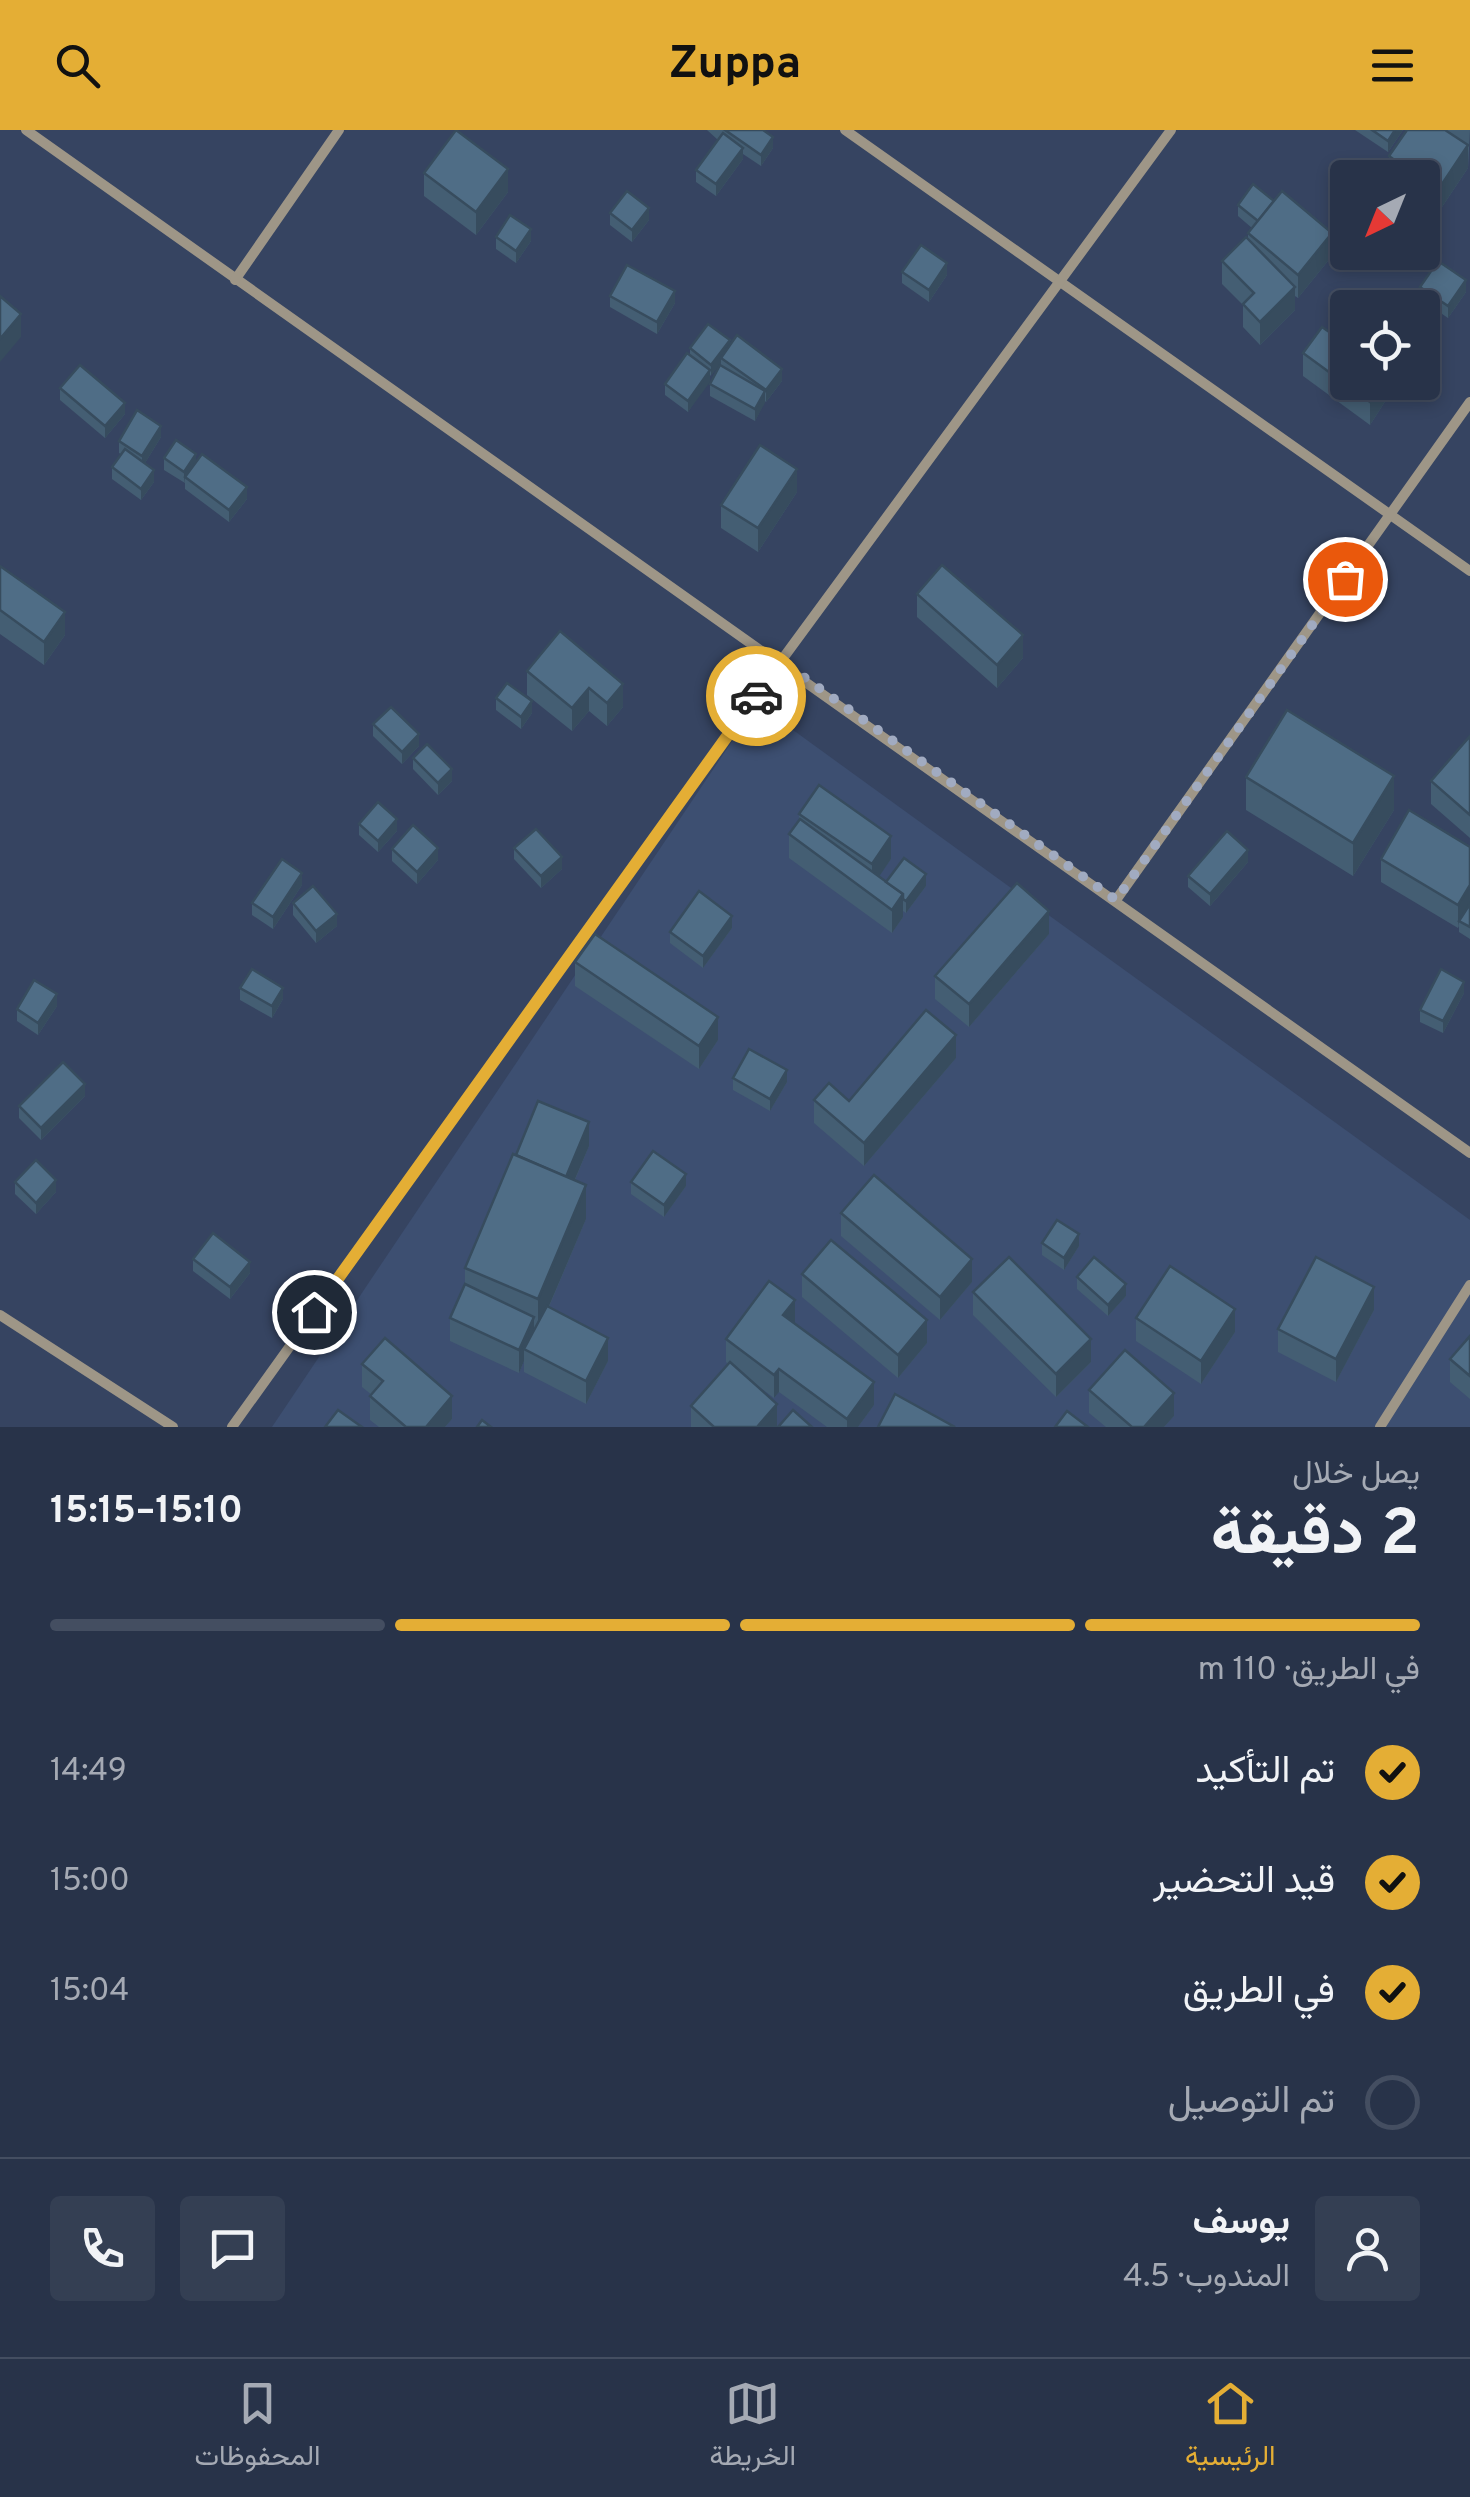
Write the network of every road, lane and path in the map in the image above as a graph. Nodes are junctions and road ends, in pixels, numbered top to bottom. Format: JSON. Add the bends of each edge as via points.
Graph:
{"nodes":[{"id":1,"x":26,"y":130,"type":"edge"},
{"id":2,"x":339,"y":130,"type":"edge"},
{"id":3,"x":845,"y":130,"type":"edge"},
{"id":4,"x":1171,"y":130,"type":"edge"},
{"id":5,"x":235,"y":280,"type":"junction"},
{"id":6,"x":1060,"y":284,"type":"junction"},
{"id":7,"x":1470,"y":402,"type":"edge"},
{"id":8,"x":1390,"y":515,"type":"junction"},
{"id":9,"x":1470,"y":571,"type":"edge"},
{"id":10,"x":781,"y":661,"type":"junction"},
{"id":11,"x":1116,"y":900,"type":"junction"},
{"id":12,"x":1470,"y":1153,"type":"edge"},
{"id":13,"x":1470,"y":1285,"type":"edge"},
{"id":14,"x":0,"y":1315,"type":"edge"},
{"id":15,"x":173,"y":1427,"type":"edge"},
{"id":16,"x":232,"y":1427,"type":"edge"},
{"id":17,"x":1380,"y":1427,"type":"edge"}],
"edges":[{"from":1,"to":5,"type":"street"},
{"from":2,"to":5,"type":"street"},
{"from":3,"to":6,"type":"street"},
{"from":4,"to":6,"type":"street"},
{"from":5,"to":10,"type":"street"},
{"from":6,"to":8,"type":"street"},
{"from":6,"to":10,"type":"street"},
{"from":7,"to":8,"type":"street"},
{"from":8,"to":9,"type":"street"},
{"from":8,"to":11,"type":"street"},
{"from":10,"to":11,"type":"street"},
{"from":10,"to":16,"type":"street"},
{"from":11,"to":12,"type":"street"},
{"from":13,"to":17,"type":"street"},
{"from":14,"to":15,"type":"street"}]}
